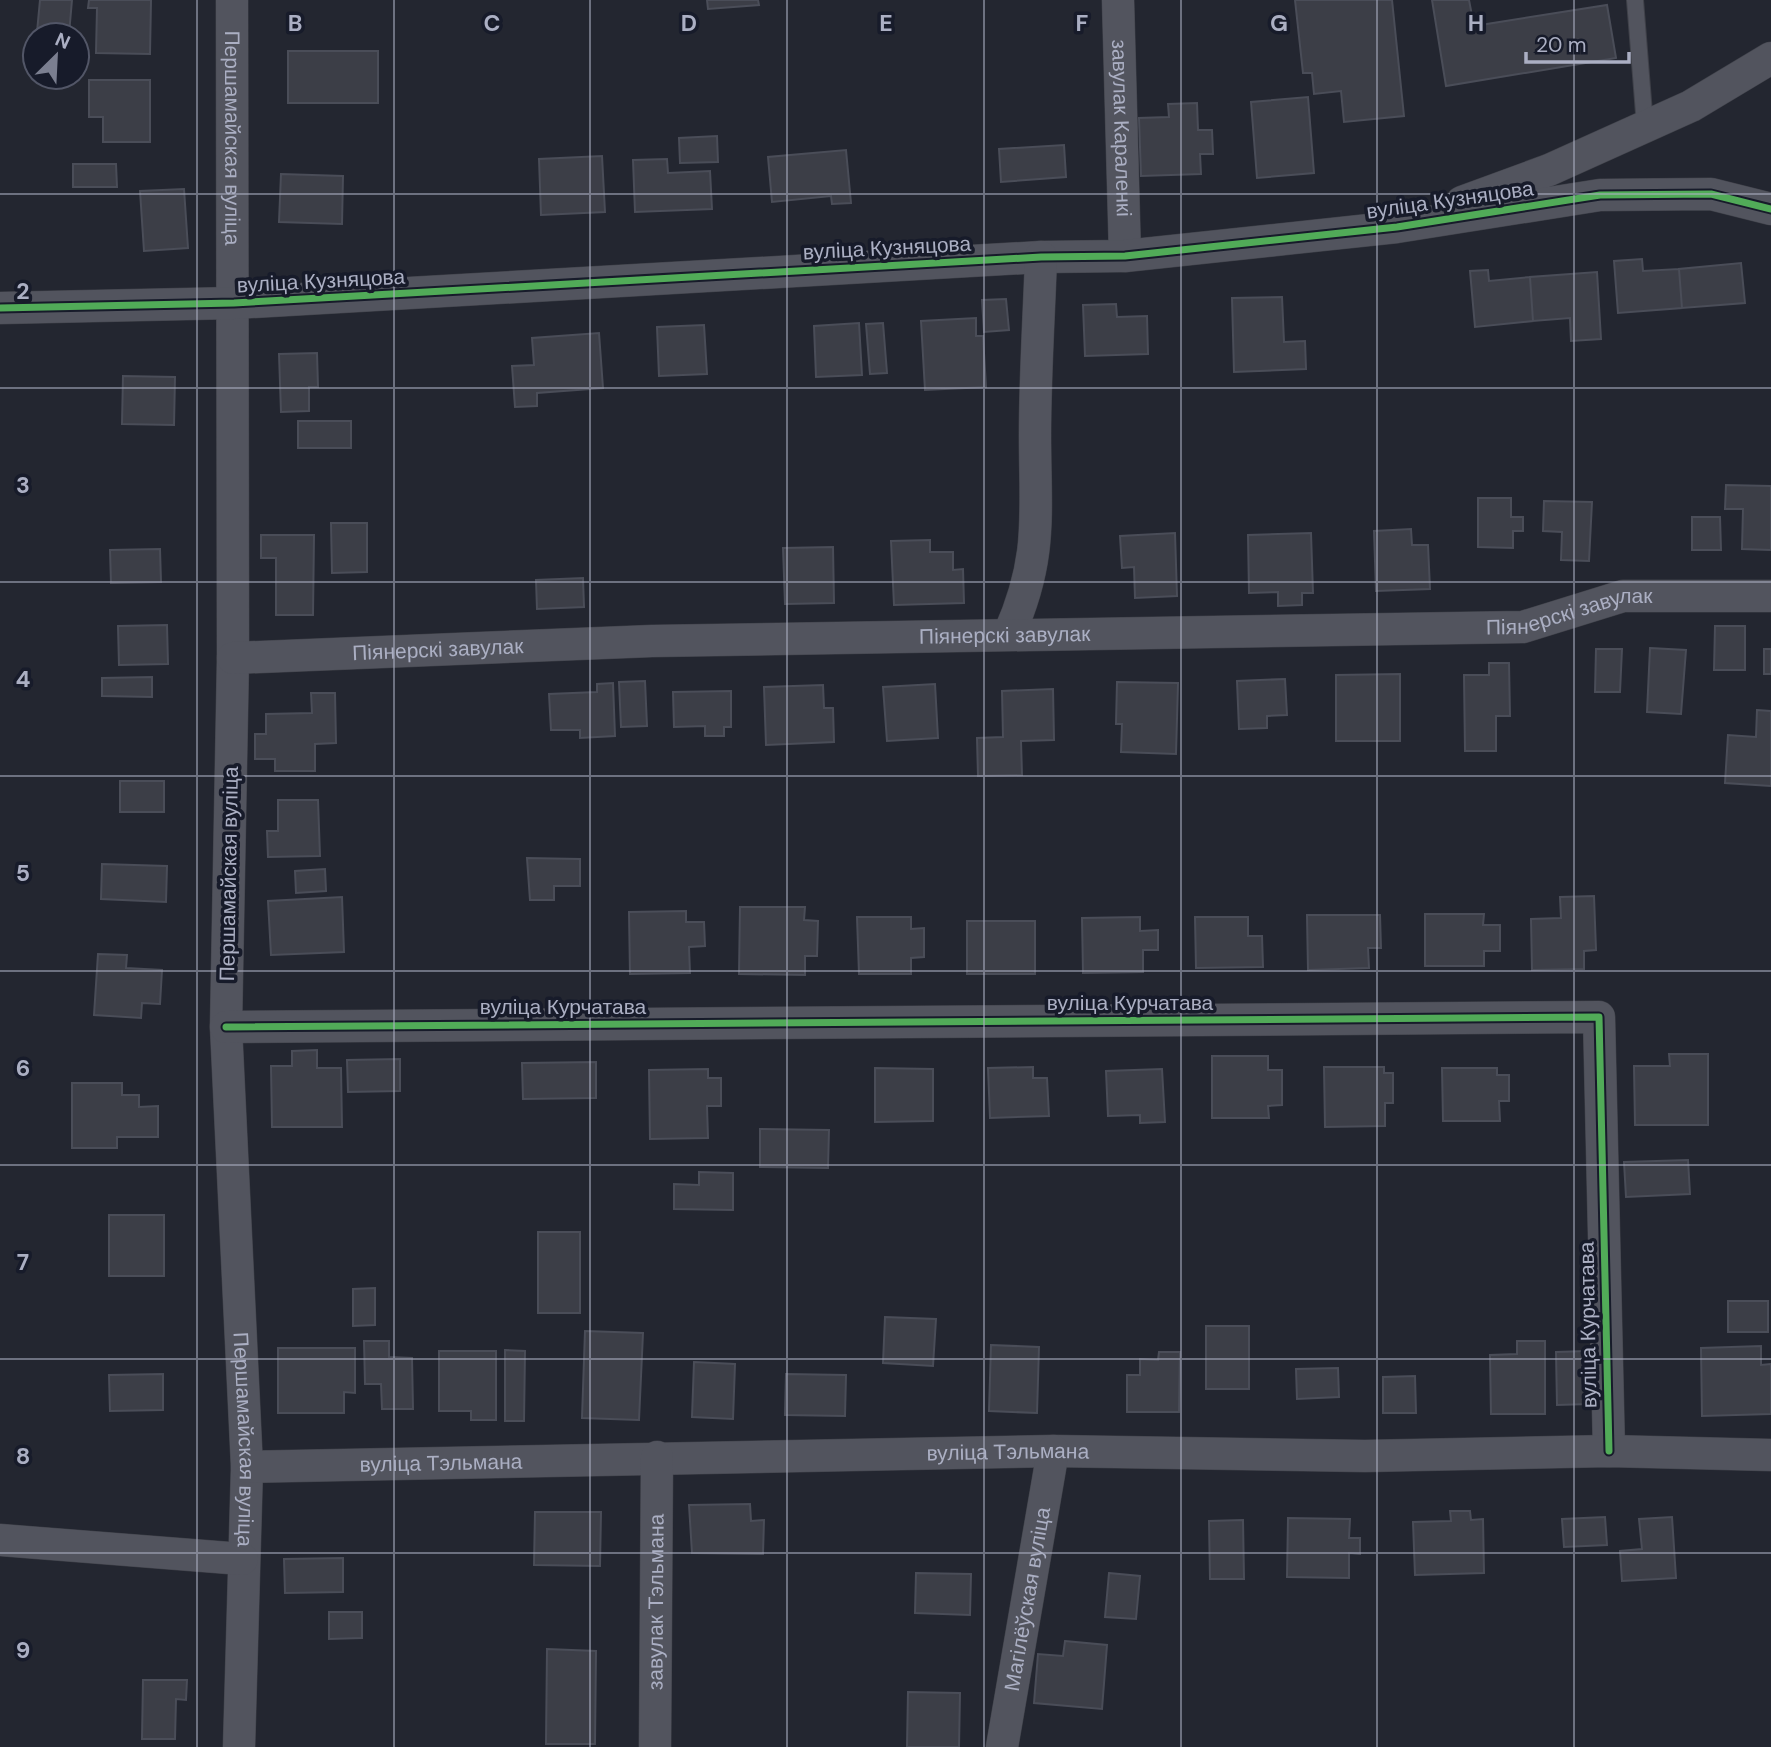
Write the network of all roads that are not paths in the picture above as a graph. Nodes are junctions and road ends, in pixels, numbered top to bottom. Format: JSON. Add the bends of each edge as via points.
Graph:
{"nodes":[{"id":1,"x":232,"y":0,"type":"edge"},
{"id":2,"x":1118,"y":0,"type":"edge"},
{"id":3,"x":1635,"y":0,"type":"edge"},
{"id":4,"x":1771,"y":58,"type":"edge"},
{"id":5,"x":1645,"y":126,"type":"junction"},
{"id":6,"x":1771,"y":209,"type":"edge"},
{"id":7,"x":1397,"y":227,"type":"junction"},
{"id":8,"x":1125,"y":256,"type":"junction"},
{"id":9,"x":1041,"y":257,"type":"junction"},
{"id":10,"x":234,"y":303,"type":"junction"},
{"id":11,"x":0,"y":308,"type":"edge"},
{"id":12,"x":1771,"y":596,"type":"edge"},
{"id":13,"x":1009,"y":634,"type":"junction"},
{"id":14,"x":233,"y":658,"type":"junction"},
{"id":15,"x":226,"y":1027,"type":"junction"},
{"id":16,"x":1053,"y":1451,"type":"junction"},
{"id":17,"x":1609,"y":1451,"type":"junction"},
{"id":18,"x":1771,"y":1455,"type":"edge"},
{"id":19,"x":657,"y":1457,"type":"junction"},
{"id":20,"x":247,"y":1467,"type":"junction"},
{"id":21,"x":0,"y":1540,"type":"edge"},
{"id":22,"x":242,"y":1559,"type":"junction"},
{"id":23,"x":239,"y":1747,"type":"edge"},
{"id":24,"x":655,"y":1747,"type":"edge"},
{"id":25,"x":1002,"y":1747,"type":"edge"}],
"edges":[{"from":1,"to":10,"type":"street","name":"Першамайская вуліца"},
{"from":2,"to":8,"type":"street","name":"завулак Караленкі"},
{"from":3,"to":5,"type":"lane"},
{"from":4,"to":5,"type":"street","name":"вуліца Кузняцова","via":[[1691,106]]},
{"from":5,"to":7,"type":"street","name":"вуліца Кузняцова","via":[[1549,170]]},
{"from":6,"to":7,"type":"street","name":"вуліца Кузняцова","via":[[1712,194],[1600,195]]},
{"from":7,"to":8,"type":"street","name":"вуліца Кузняцова"},
{"from":8,"to":9,"type":"street","name":"вуліца Кузняцова"},
{"from":9,"to":10,"type":"street","name":"вуліца Кузняцова"},
{"from":9,"to":13,"type":"street","via":[[1035,435],[1038,518],[1026,597]]},
{"from":10,"to":11,"type":"street","name":"вуліца Кузняцова"},
{"from":10,"to":14,"type":"street","name":"Першамайская вуліца"},
{"from":12,"to":13,"type":"street","name":"Піянерскі завулак","via":[[1623,596],[1523,627]]},
{"from":13,"to":14,"type":"street","name":"Піянерскі завулак","via":[[652,641]]},
{"from":14,"to":15,"type":"street","name":"Першамайская вуліца"},
{"from":15,"to":17,"type":"street","name":"вуліца Курчатава","via":[[1599,1017]]},
{"from":15,"to":20,"type":"street","name":"Першамайская вуліца"},
{"from":16,"to":17,"type":"street","name":"вуліца Тэльмана","via":[[1365,1456]]},
{"from":16,"to":19,"type":"street","name":"вуліца Тэльмана"},
{"from":16,"to":25,"type":"street","name":"Магілёўская вуліца"},
{"from":17,"to":18,"type":"street","name":"вуліца Тэльмана"},
{"from":19,"to":20,"type":"street","name":"вуліца Тэльмана"},
{"from":19,"to":24,"type":"street","name":"завулак Тэльмана"},
{"from":20,"to":22,"type":"street","name":"Першамайская вуліца"},
{"from":21,"to":22,"type":"street"},
{"from":22,"to":23,"type":"street","name":"Першамайская вуліца"}]}
